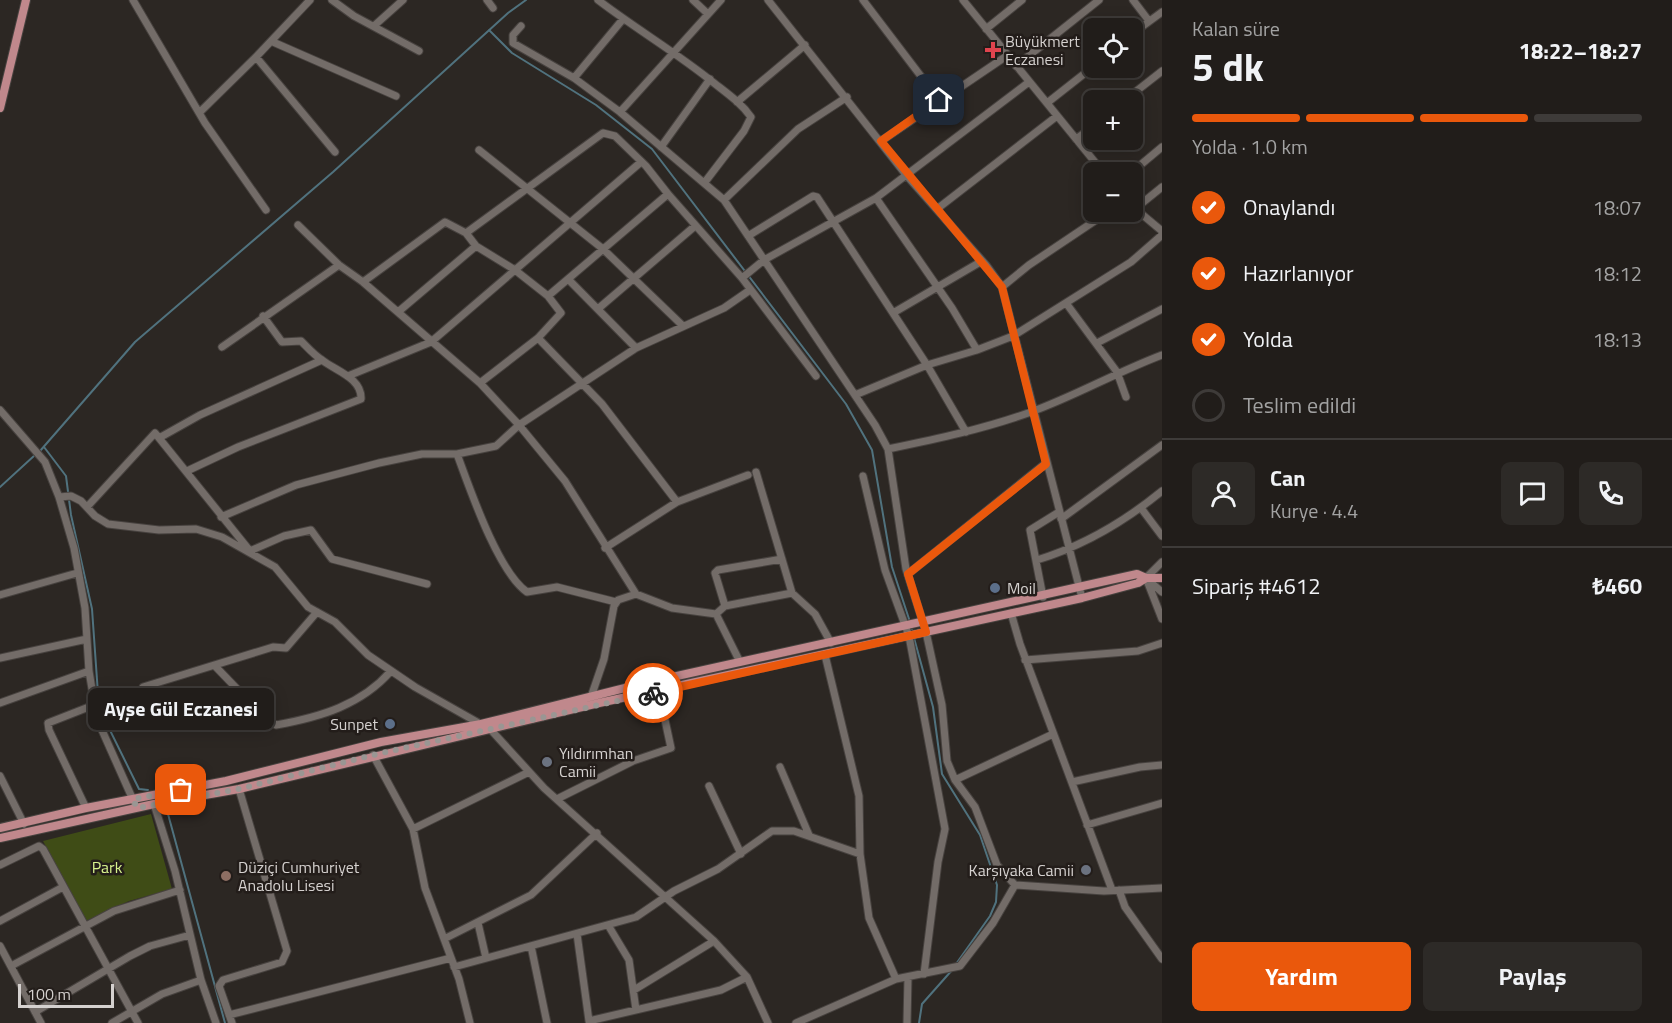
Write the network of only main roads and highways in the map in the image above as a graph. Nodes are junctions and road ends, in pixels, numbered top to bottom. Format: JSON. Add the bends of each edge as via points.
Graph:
{"nodes":[{"id":1,"x":26,"y":0,"type":"edge"},
{"id":2,"x":0,"y":108,"type":"edge"},
{"id":3,"x":1146,"y":578,"type":"junction"},
{"id":4,"x":1162,"y":578,"type":"edge"},
{"id":5,"x":915,"y":630,"type":"junction"},
{"id":6,"x":0,"y":828,"type":"edge"},
{"id":7,"x":0,"y":838,"type":"edge"}],
"edges":[{"from":1,"to":2,"type":"main road"},
{"from":3,"to":4,"type":"main road"},
{"from":3,"to":5,"type":"main road","via":[[1082,598]]},
{"from":3,"to":5,"type":"main road","via":[[1137,574]]},
{"from":5,"to":6,"type":"main road","via":[[740,662],[481,724],[381,742],[226,781]]},
{"from":5,"to":7,"type":"main road","via":[[825,655],[373,755],[239,789]]}]}
